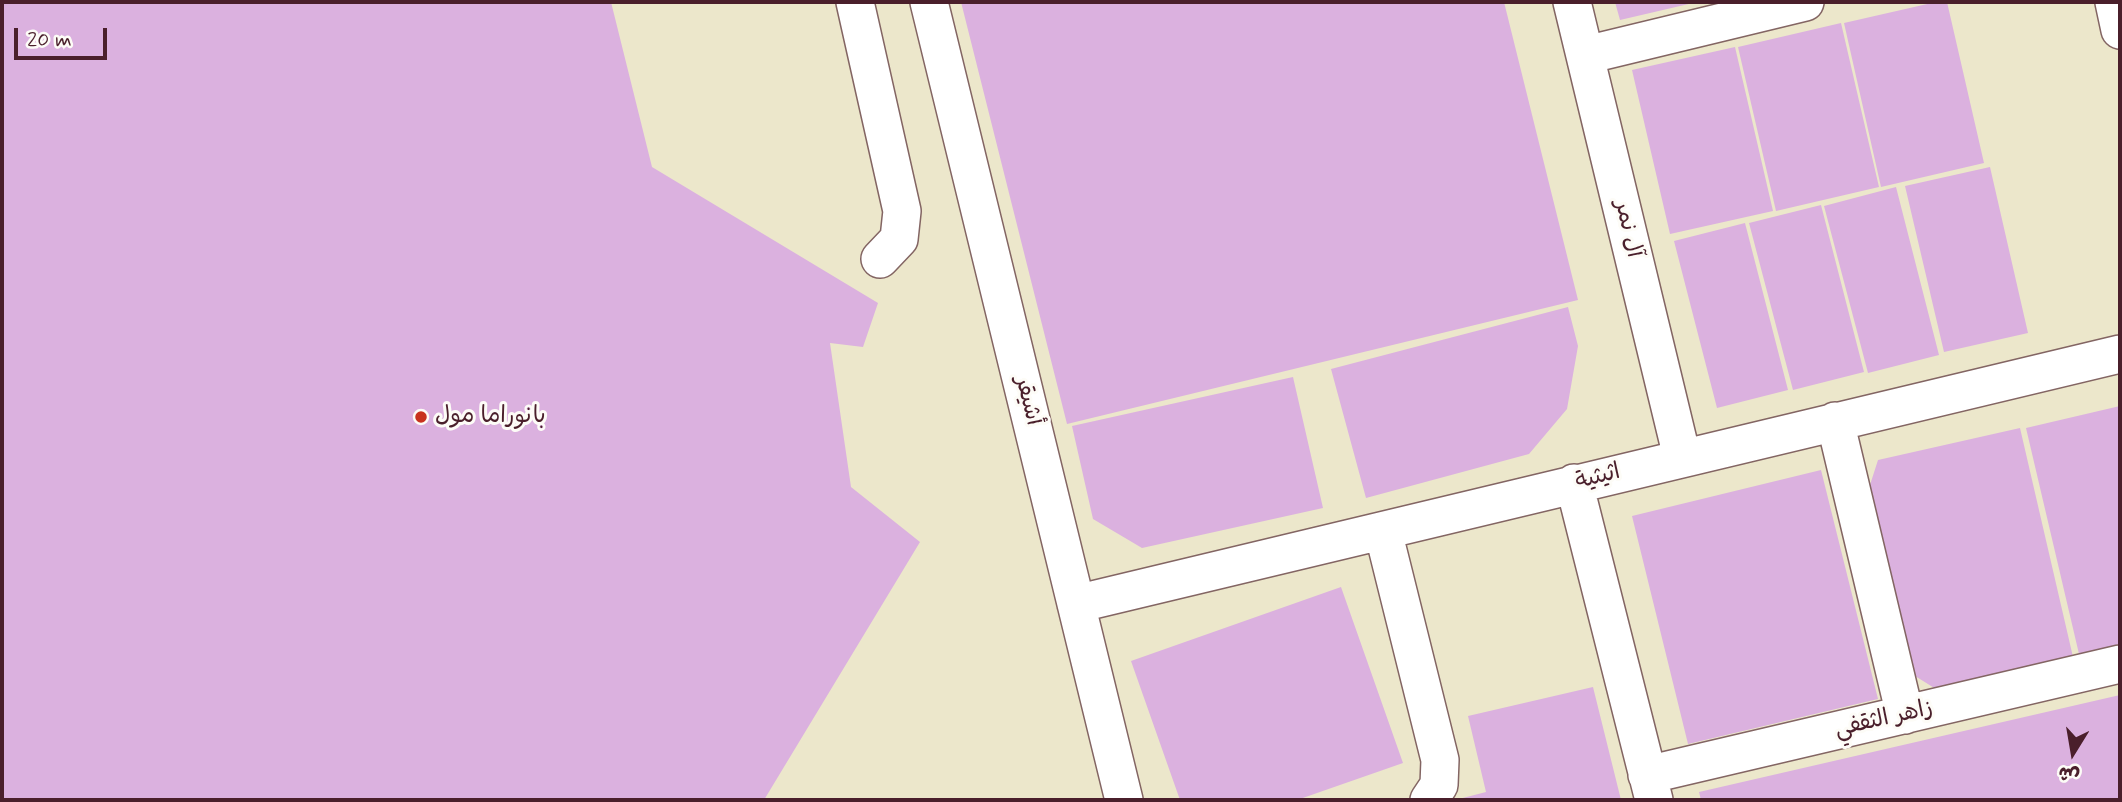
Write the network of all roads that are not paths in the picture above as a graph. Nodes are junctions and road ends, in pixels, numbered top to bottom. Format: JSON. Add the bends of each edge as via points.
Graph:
{"nodes":[{"id":1,"x":855,"y":2,"type":"edge"},
{"id":2,"x":929,"y":2,"type":"edge"},
{"id":3,"x":1572,"y":2,"type":"edge"},
{"id":4,"x":1805,"y":2,"type":"edge"},
{"id":5,"x":2113,"y":2,"type":"edge"},
{"id":6,"x":2120,"y":30,"type":"edge"},
{"id":7,"x":1586,"y":55,"type":"junction"},
{"id":8,"x":880,"y":259,"type":"dead end"},
{"id":9,"x":2120,"y":354,"type":"edge"},
{"id":10,"x":1835,"y":421,"type":"junction"},
{"id":11,"x":1682,"y":457,"type":"junction"},
{"id":12,"x":1574,"y":483,"type":"junction"},
{"id":13,"x":1382,"y":531,"type":"junction"},
{"id":14,"x":1076,"y":604,"type":"junction"},
{"id":15,"x":2120,"y":664,"type":"edge"},
{"id":16,"x":1905,"y":715,"type":"junction"},
{"id":17,"x":1650,"y":788,"type":"edge"},
{"id":18,"x":1124,"y":800,"type":"edge"},
{"id":19,"x":1429,"y":800,"type":"edge"}],
"edges":[{"from":1,"to":8,"type":"street","via":[[902,211],[900,239]]},
{"from":2,"to":14,"type":"street","name":"أشيقر"},
{"from":3,"to":7,"type":"street","name":"آل نمر"},
{"from":4,"to":7,"type":"street"},
{"from":5,"to":6,"type":"street"},
{"from":7,"to":11,"type":"street","name":"آل نمر"},
{"from":9,"to":10,"type":"street","name":"اثيثية"},
{"from":10,"to":11,"type":"street","name":"اثيثية"},
{"from":10,"to":16,"type":"street"},
{"from":11,"to":12,"type":"street","name":"اثيثية"},
{"from":12,"to":13,"type":"street","name":"اثيثية"},
{"from":12,"to":17,"type":"street"},
{"from":13,"to":14,"type":"street","name":"اثيثية"},
{"from":13,"to":19,"type":"street","via":[[1440,760],[1438,785]]},
{"from":14,"to":18,"type":"street","name":"أشيقر"},
{"from":15,"to":16,"type":"street","name":"زاهر الثقفي"},
{"from":16,"to":17,"type":"street","name":"زاهر الثقفي"}]}
